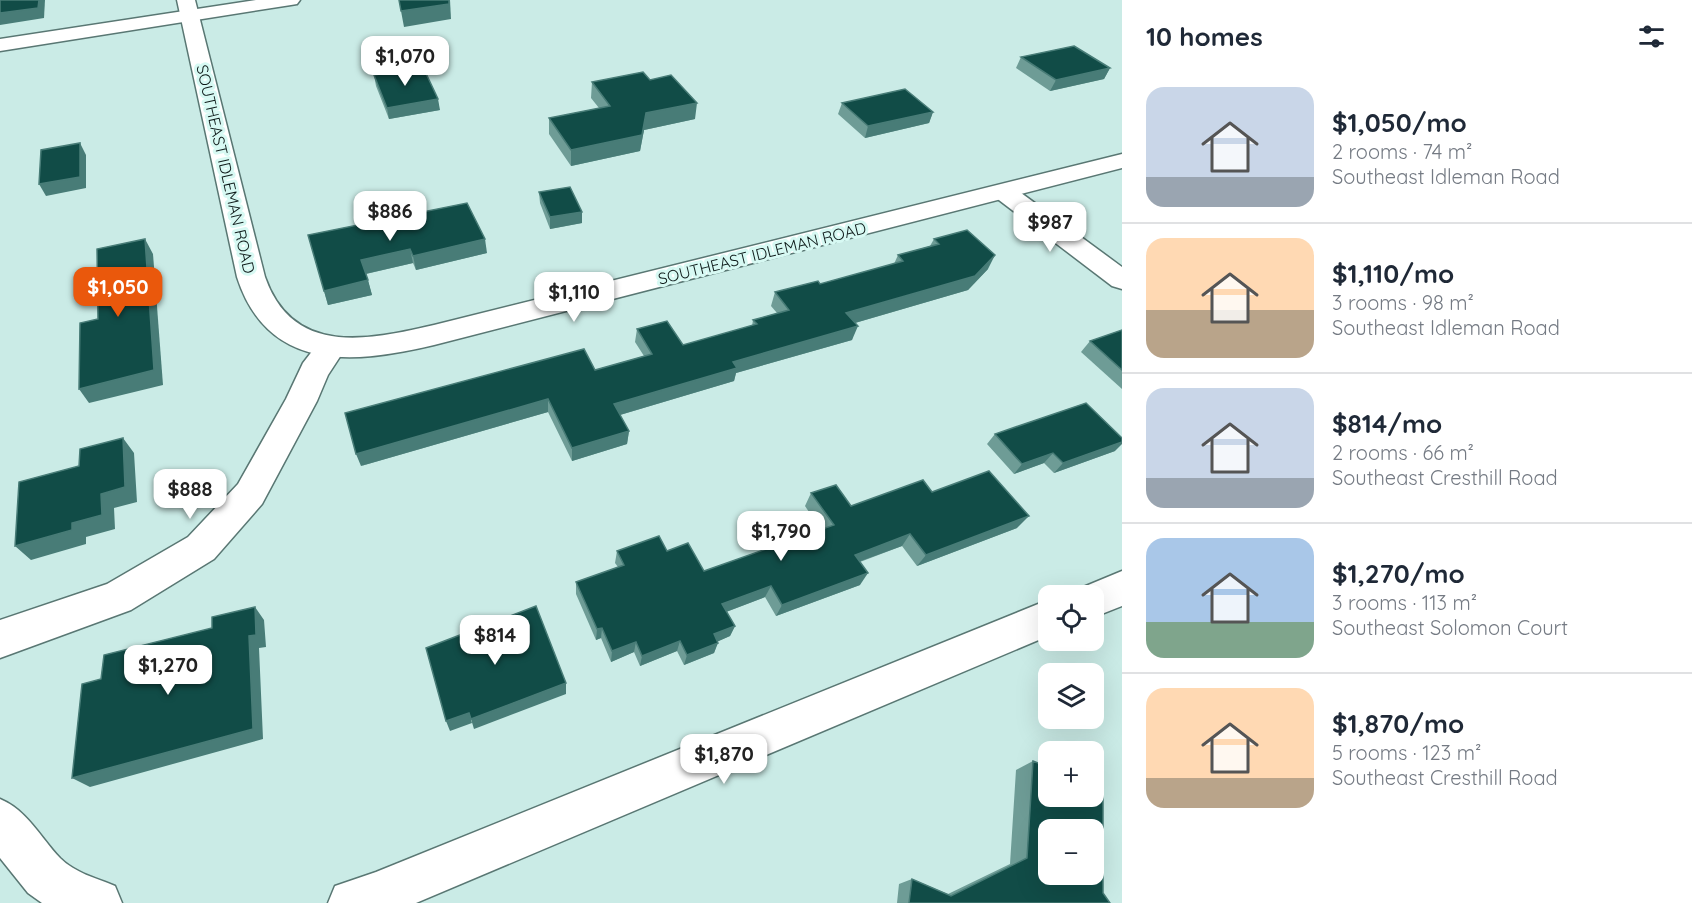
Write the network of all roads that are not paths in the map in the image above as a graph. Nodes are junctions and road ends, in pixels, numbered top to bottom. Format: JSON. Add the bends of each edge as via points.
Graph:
{"nodes":[{"id":1,"x":291,"y":0,"type":"edge"},
{"id":2,"x":188,"y":8,"type":"edge"},
{"id":3,"x":0,"y":45,"type":"edge"},
{"id":4,"x":1122,"y":161,"type":"edge"},
{"id":5,"x":1004,"y":192,"type":"junction"},
{"id":6,"x":1122,"y":280,"type":"edge"},
{"id":7,"x":330,"y":349,"type":"junction"},
{"id":8,"x":1122,"y":588,"type":"edge"},
{"id":9,"x":1104,"y":596,"type":"edge"},
{"id":10,"x":1038,"y":622,"type":"edge"},
{"id":11,"x":0,"y":639,"type":"edge"},
{"id":12,"x":0,"y":822,"type":"edge"},
{"id":13,"x":369,"y":901,"type":"edge"},
{"id":14,"x":98,"y":903,"type":"edge"}],
"edges":[{"from":1,"to":2,"type":"main road"},
{"from":2,"to":3,"type":"main road"},
{"from":2,"to":7,"type":"main road","name":"SOUTHEAST IDLEMAN ROAD","via":[[251,278],[275,319],[308,342]]},
{"from":4,"to":5,"type":"main road","name":"SOUTHEAST IDLEMAN ROAD"},
{"from":5,"to":6,"type":"main road"},
{"from":5,"to":7,"type":"main road","name":"SOUTHEAST IDLEMAN ROAD","via":[[450,331],[384,345]]},
{"from":7,"to":11,"type":"main road","via":[[314,371],[250,494],[201,549],[118,598]]},
{"from":8,"to":9,"type":"main road"},
{"from":10,"to":13,"type":"main road"},
{"from":12,"to":14,"type":"main road","via":[[45,876],[65,891]]}]}
